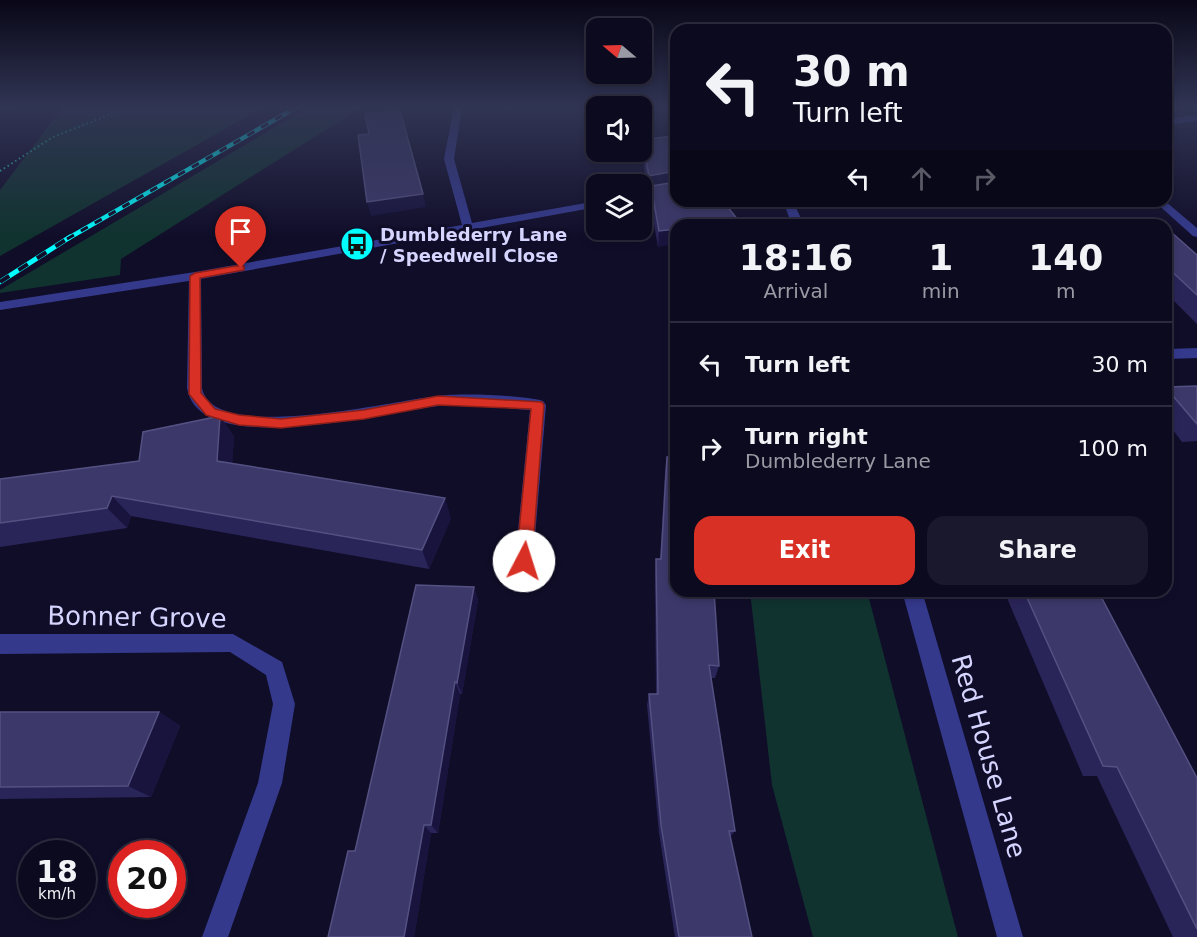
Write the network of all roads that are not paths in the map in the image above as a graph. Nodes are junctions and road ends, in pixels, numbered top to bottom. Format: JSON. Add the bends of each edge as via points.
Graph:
{"nodes":[{"id":1,"x":450,"y":151,"type":"edge"},
{"id":2,"x":670,"y":192,"type":"edge"},
{"id":3,"x":652,"y":195,"type":"edge"},
{"id":4,"x":586,"y":206,"type":"edge"},
{"id":5,"x":1166,"y":207,"type":"edge"},
{"id":6,"x":468,"y":227,"type":"junction"},
{"id":7,"x":1197,"y":234,"type":"edge"},
{"id":8,"x":195,"y":276,"type":"junction"},
{"id":9,"x":0,"y":306,"type":"edge"},
{"id":10,"x":1197,"y":353,"type":"edge"},
{"id":11,"x":1172,"y":354,"type":"edge"},
{"id":12,"x":524,"y":561,"type":"dead end"},
{"id":13,"x":914,"y":597,"type":"edge"},
{"id":14,"x":0,"y":644,"type":"edge"},
{"id":15,"x":215,"y":937,"type":"edge"},
{"id":16,"x":1011,"y":937,"type":"edge"}],
"edges":[{"from":1,"to":6,"type":"street","via":[[449,159]]},
{"from":2,"to":3,"type":"street"},
{"from":4,"to":6,"type":"street"},
{"from":5,"to":7,"type":"street"},
{"from":6,"to":8,"type":"street"},
{"from":8,"to":9,"type":"street"},
{"from":8,"to":12,"type":"street","via":[[195,394],[210,412],[239,420],[281,424],[438,401],[538,405]]},
{"from":10,"to":11,"type":"street"},
{"from":13,"to":16,"type":"street","name":"Red House Lane"},
{"from":14,"to":15,"type":"street","name":"Bonner Grove","via":[[233,643],[275,669],[284,704],[270,783]]}]}
